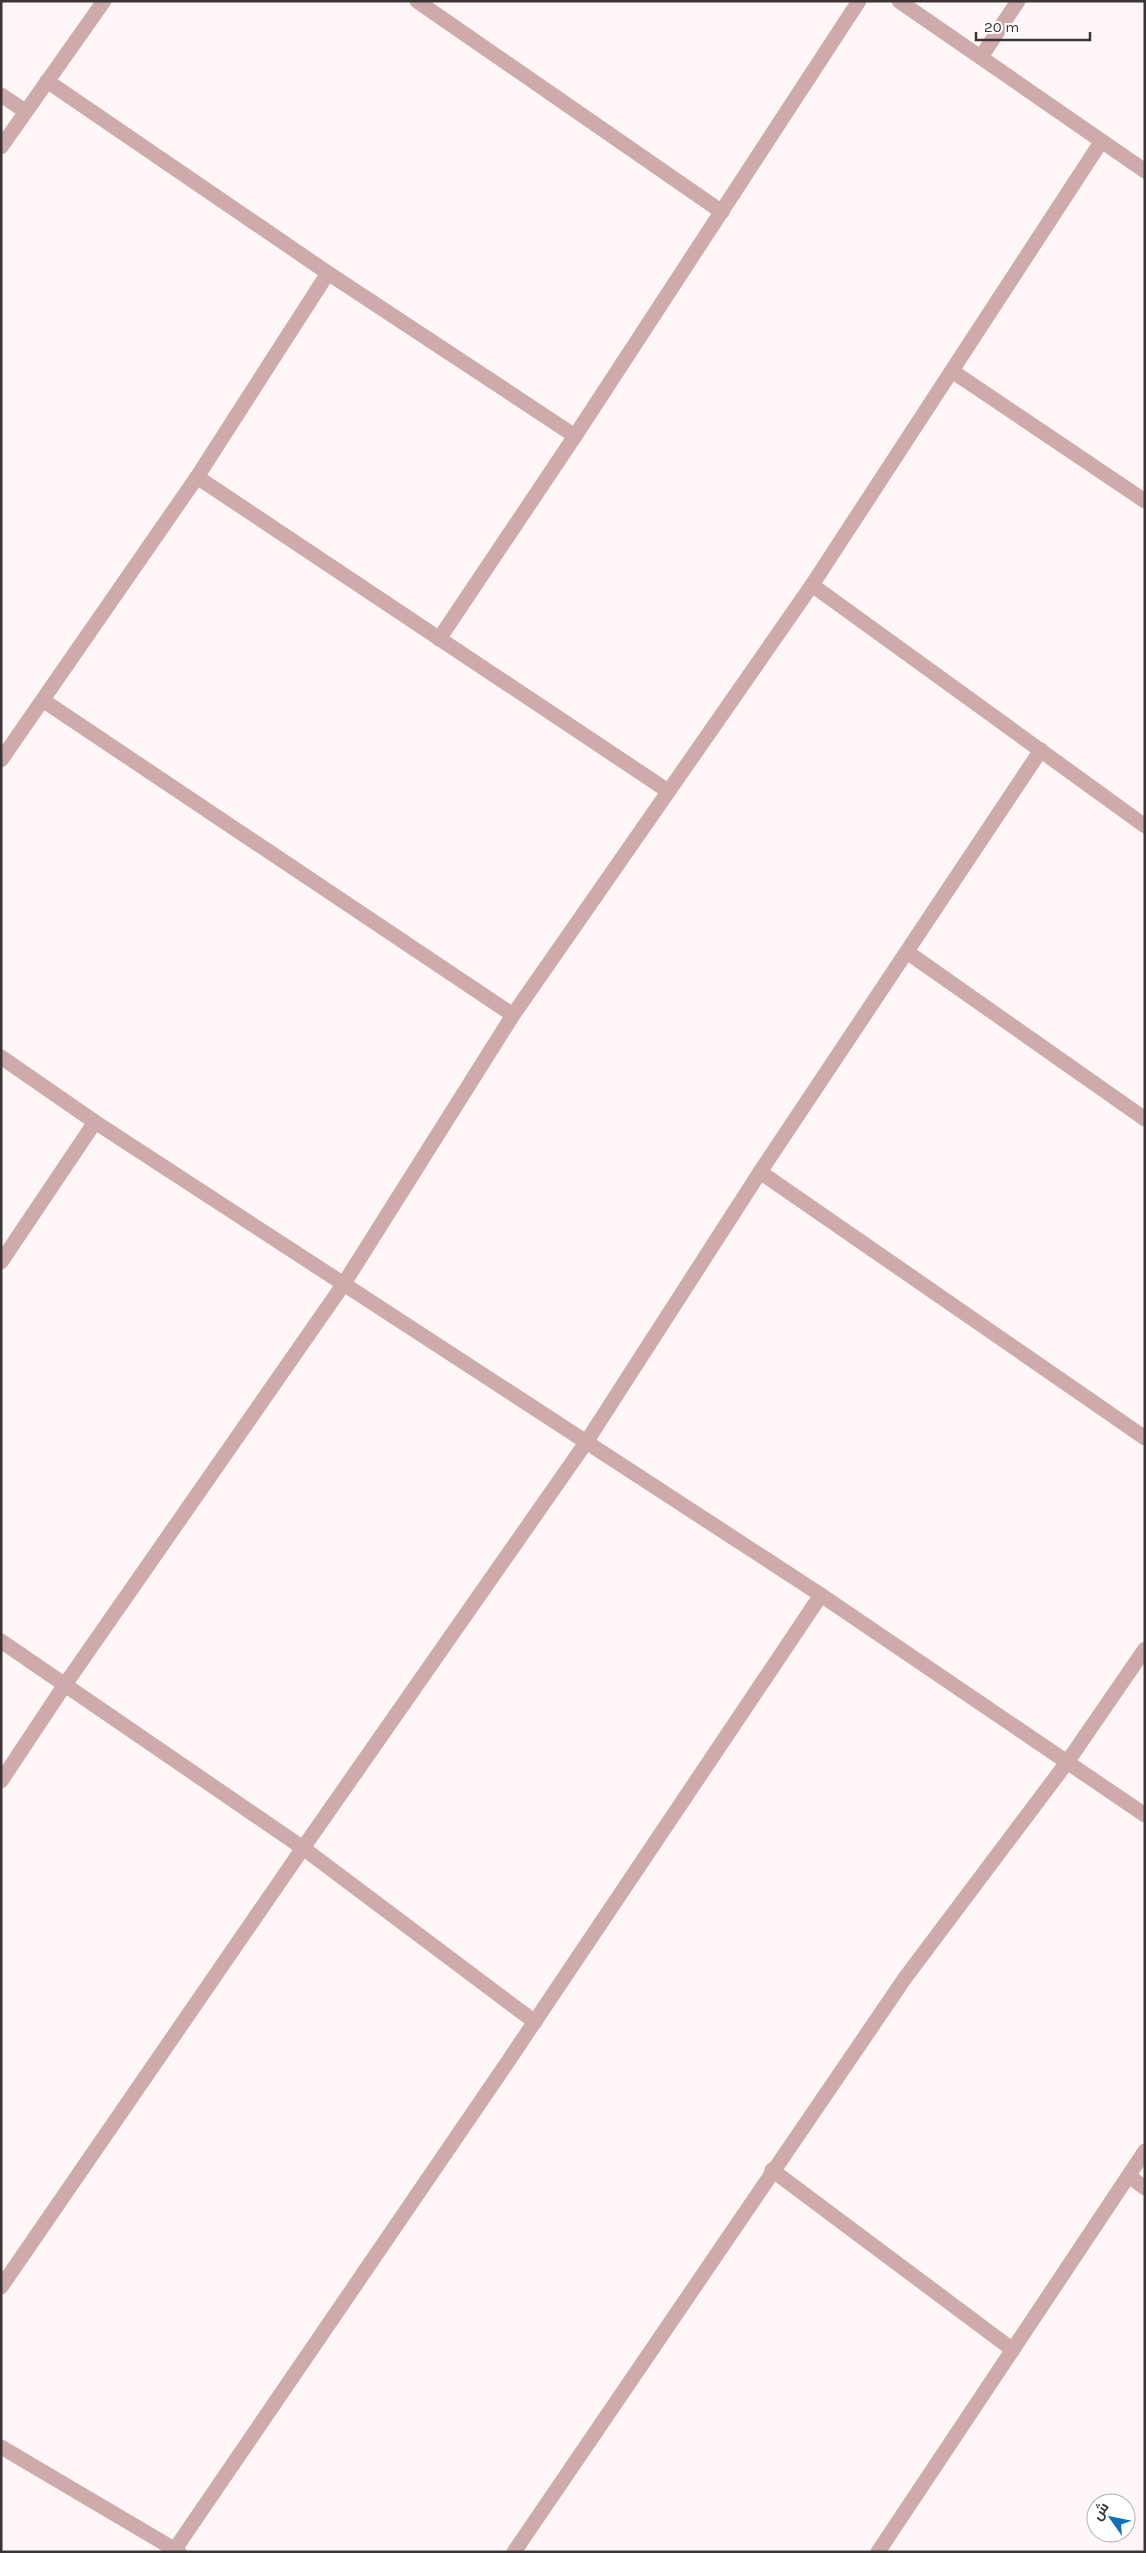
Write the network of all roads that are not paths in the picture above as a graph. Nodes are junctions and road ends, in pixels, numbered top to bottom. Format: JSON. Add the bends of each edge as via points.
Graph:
{"nodes":[{"id":1,"x":104,"y":1,"type":"edge"},
{"id":2,"x":418,"y":1,"type":"edge"},
{"id":3,"x":858,"y":1,"type":"edge"},
{"id":4,"x":899,"y":1,"type":"edge"},
{"id":5,"x":1018,"y":1,"type":"edge"},
{"id":6,"x":980,"y":57,"type":"junction"},
{"id":7,"x":47,"y":81,"type":"junction"},
{"id":8,"x":1,"y":95,"type":"edge"},
{"id":9,"x":25,"y":111,"type":"junction"},
{"id":10,"x":1101,"y":142,"type":"junction"},
{"id":11,"x":1,"y":147,"type":"edge"},
{"id":12,"x":1145,"y":171,"type":"edge"},
{"id":13,"x":722,"y":212,"type":"junction"},
{"id":14,"x":328,"y":273,"type":"junction"},
{"id":15,"x":952,"y":371,"type":"junction"},
{"id":16,"x":575,"y":436,"type":"junction"},
{"id":17,"x":197,"y":477,"type":"junction"},
{"id":18,"x":1145,"y":501,"type":"edge"},
{"id":19,"x":812,"y":585,"type":"junction"},
{"id":20,"x":439,"y":638,"type":"junction"},
{"id":21,"x":44,"y":701,"type":"junction"},
{"id":22,"x":1041,"y":750,"type":"junction"},
{"id":23,"x":1,"y":760,"type":"edge"},
{"id":24,"x":668,"y":791,"type":"junction"},
{"id":25,"x":1145,"y":826,"type":"edge"},
{"id":26,"x":907,"y":952,"type":"junction"},
{"id":27,"x":513,"y":1015,"type":"junction"},
{"id":28,"x":1,"y":1057,"type":"edge"},
{"id":29,"x":1142,"y":1112,"type":"edge"},
{"id":30,"x":95,"y":1122,"type":"junction"},
{"id":31,"x":760,"y":1172,"type":"junction"},
{"id":32,"x":1,"y":1262,"type":"edge"},
{"id":33,"x":343,"y":1285,"type":"junction"},
{"id":34,"x":1145,"y":1438,"type":"edge"},
{"id":35,"x":585,"y":1444,"type":"junction"},
{"id":36,"x":821,"y":1595,"type":"junction"},
{"id":37,"x":1,"y":1641,"type":"edge"},
{"id":38,"x":1145,"y":1649,"type":"edge"},
{"id":39,"x":64,"y":1686,"type":"junction"},
{"id":40,"x":1068,"y":1761,"type":"junction"},
{"id":41,"x":1,"y":1781,"type":"edge"},
{"id":42,"x":1145,"y":1815,"type":"edge"},
{"id":43,"x":303,"y":1848,"type":"junction"},
{"id":44,"x":535,"y":2022,"type":"junction"},
{"id":45,"x":1145,"y":2151,"type":"edge"},
{"id":46,"x":772,"y":2170,"type":"junction"},
{"id":47,"x":1129,"y":2176,"type":"junction"},
{"id":48,"x":1145,"y":2188,"type":"edge"},
{"id":49,"x":1,"y":2287,"type":"edge"},
{"id":50,"x":1013,"y":2350,"type":"junction"},
{"id":51,"x":1,"y":2447,"type":"edge"},
{"id":52,"x":175,"y":2551,"type":"edge"},
{"id":53,"x":514,"y":2552,"type":"edge"},
{"id":54,"x":878,"y":2552,"type":"edge"}],
"edges":[{"from":1,"to":7,"type":"street"},
{"from":2,"to":13,"type":"street"},
{"from":3,"to":13,"type":"street"},
{"from":4,"to":6,"type":"street"},
{"from":5,"to":6,"type":"street"},
{"from":6,"to":10,"type":"street"},
{"from":7,"to":9,"type":"street"},
{"from":7,"to":14,"type":"street"},
{"from":8,"to":9,"type":"street"},
{"from":9,"to":11,"type":"street"},
{"from":10,"to":12,"type":"street"},
{"from":10,"to":15,"type":"street"},
{"from":13,"to":16,"type":"street"},
{"from":14,"to":16,"type":"street"},
{"from":14,"to":17,"type":"street"},
{"from":15,"to":18,"type":"street"},
{"from":15,"to":19,"type":"street"},
{"from":16,"to":20,"type":"street"},
{"from":17,"to":20,"type":"street"},
{"from":17,"to":21,"type":"street"},
{"from":19,"to":22,"type":"street"},
{"from":19,"to":24,"type":"street"},
{"from":20,"to":24,"type":"street"},
{"from":21,"to":23,"type":"street"},
{"from":21,"to":27,"type":"street"},
{"from":22,"to":25,"type":"street"},
{"from":22,"to":26,"type":"street"},
{"from":24,"to":27,"type":"street"},
{"from":26,"to":29,"type":"street"},
{"from":26,"to":31,"type":"street"},
{"from":27,"to":33,"type":"street"},
{"from":28,"to":30,"type":"street"},
{"from":30,"to":32,"type":"street"},
{"from":30,"to":33,"type":"street"},
{"from":31,"to":34,"type":"street"},
{"from":31,"to":35,"type":"street"},
{"from":33,"to":35,"type":"street"},
{"from":33,"to":39,"type":"street"},
{"from":35,"to":36,"type":"street"},
{"from":35,"to":43,"type":"street"},
{"from":36,"to":40,"type":"street"},
{"from":36,"to":44,"type":"street"},
{"from":37,"to":39,"type":"street"},
{"from":38,"to":40,"type":"street"},
{"from":39,"to":41,"type":"street"},
{"from":39,"to":43,"type":"street"},
{"from":40,"to":42,"type":"street"},
{"from":40,"to":46,"type":"street","via":[[904,1978]]},
{"from":43,"to":44,"type":"street"},
{"from":43,"to":49,"type":"street"},
{"from":44,"to":52,"type":"street"},
{"from":45,"to":47,"type":"street"},
{"from":46,"to":50,"type":"street"},
{"from":46,"to":53,"type":"street"},
{"from":47,"to":48,"type":"street"},
{"from":47,"to":50,"type":"street"},
{"from":50,"to":54,"type":"street"},
{"from":51,"to":52,"type":"street"}]}
